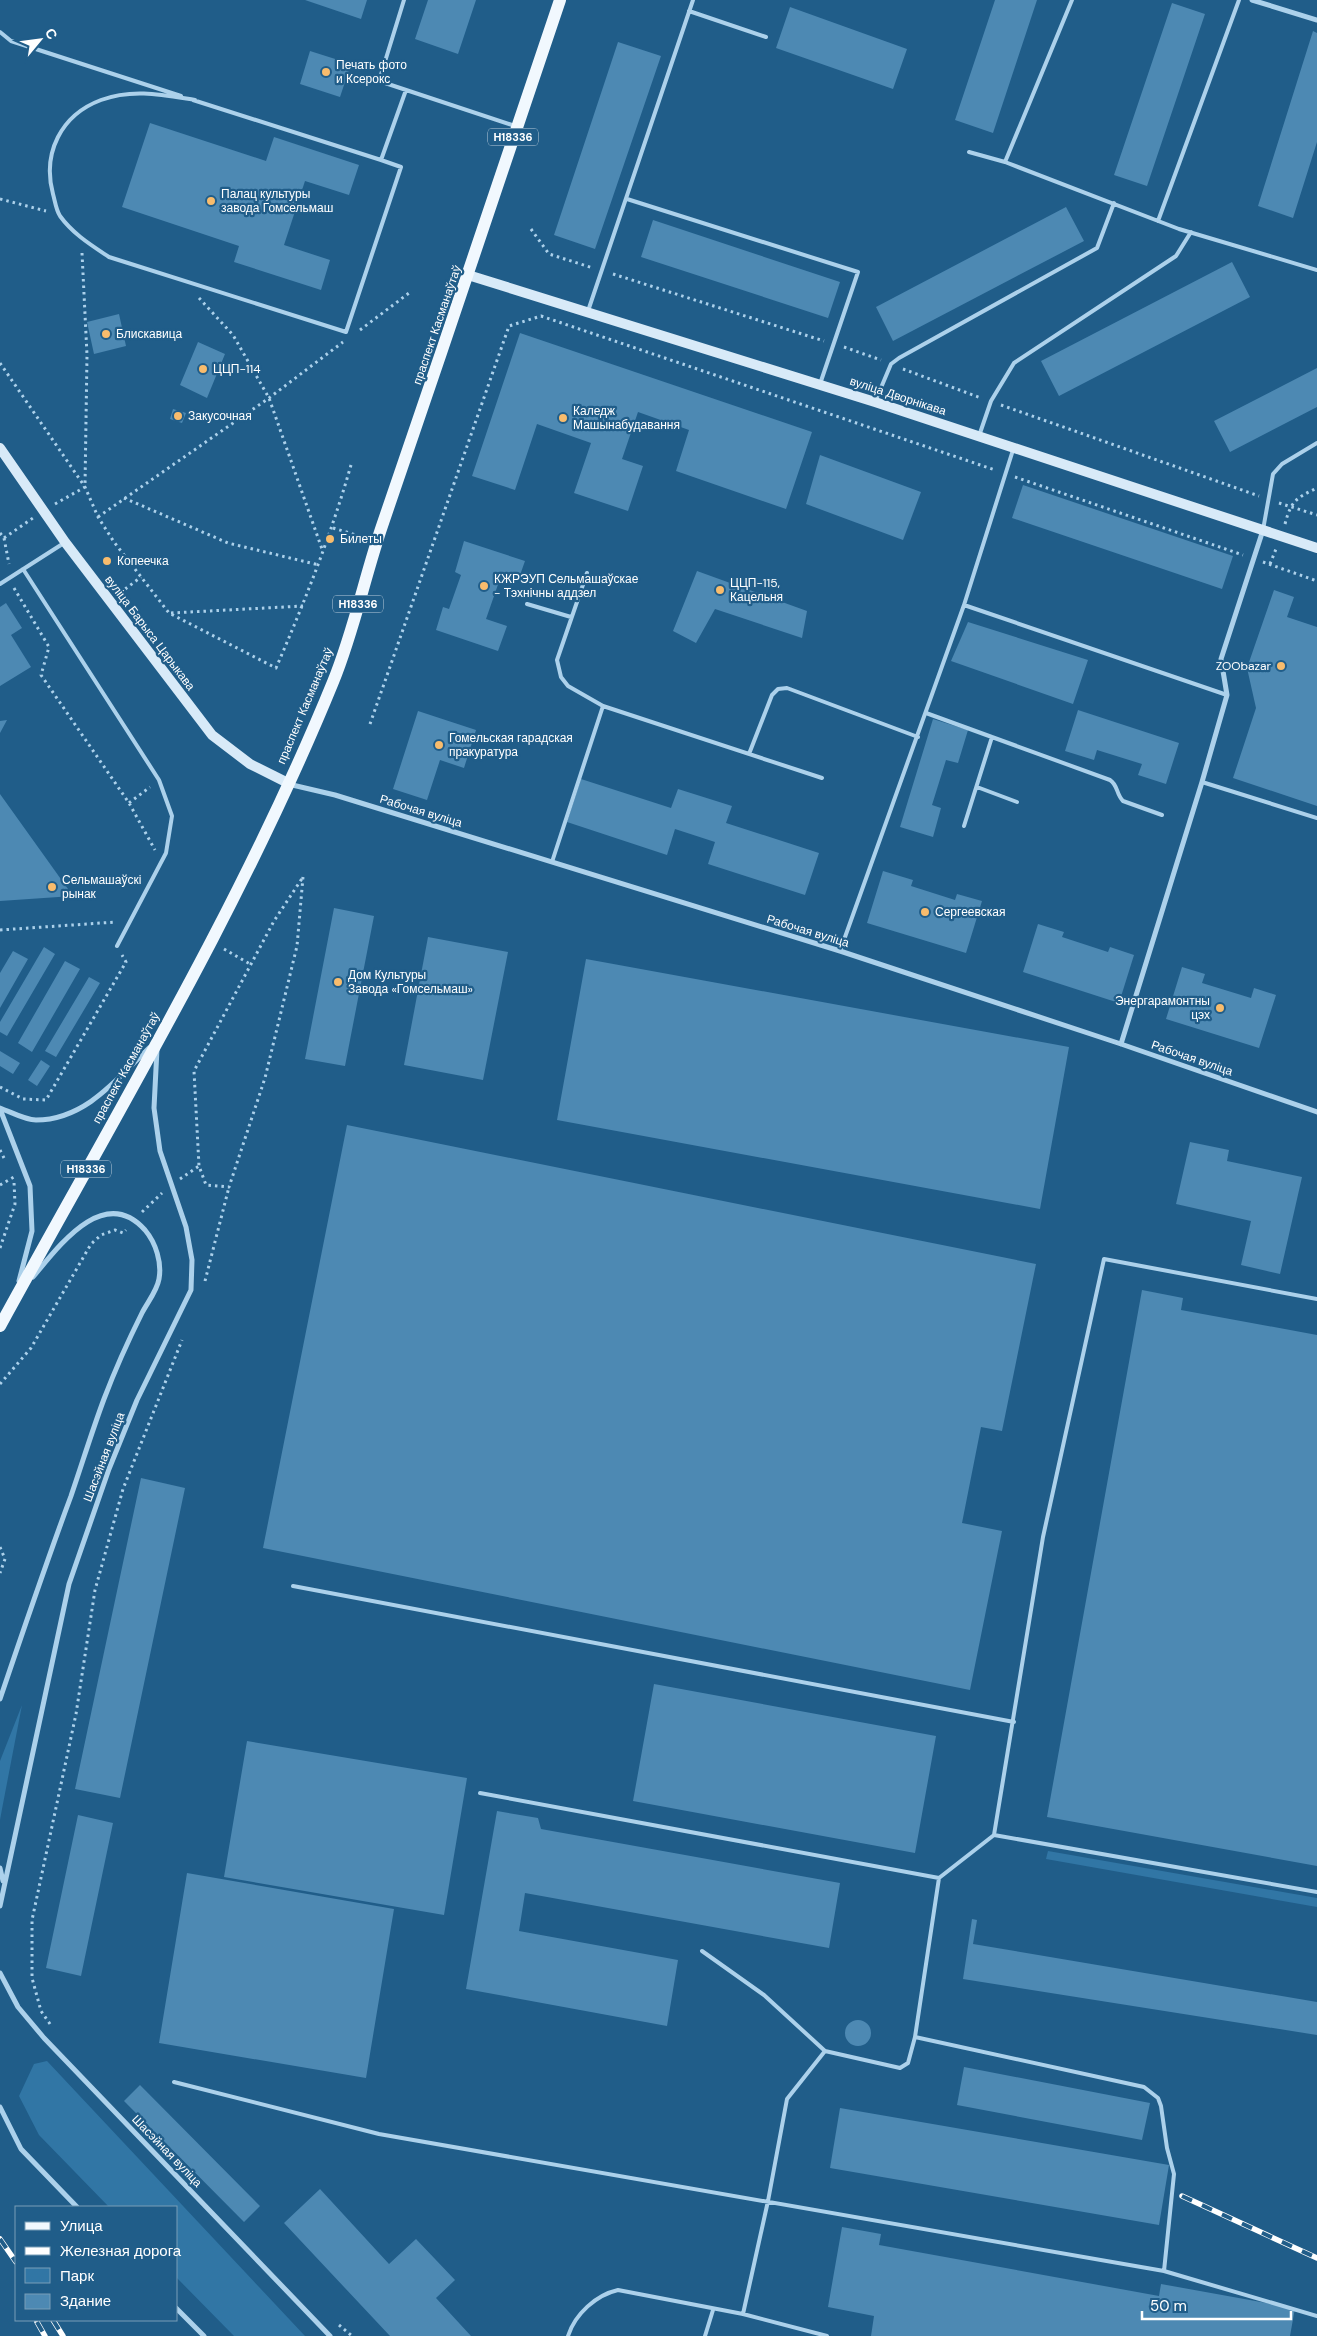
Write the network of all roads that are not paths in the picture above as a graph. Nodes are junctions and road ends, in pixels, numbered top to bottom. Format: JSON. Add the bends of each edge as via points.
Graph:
{"nodes":[{"id":1,"x":404,"y":0,"type":"edge"},
{"id":2,"x":560,"y":0,"type":"edge"},
{"id":3,"x":693,"y":0,"type":"edge"},
{"id":4,"x":1072,"y":0,"type":"edge"},
{"id":5,"x":1239,"y":0,"type":"edge"},
{"id":6,"x":1252,"y":0,"type":"edge"},
{"id":7,"x":689,"y":11,"type":"junction"},
{"id":8,"x":1317,"y":20,"type":"edge"},
{"id":9,"x":0,"y":32,"type":"edge"},
{"id":10,"x":766,"y":37,"type":"dead end"},
{"id":11,"x":406,"y":90,"type":"junction"},
{"id":12,"x":195,"y":100,"type":"junction"},
{"id":13,"x":517,"y":126,"type":"junction"},
{"id":14,"x":969,"y":152,"type":"dead end"},
{"id":15,"x":381,"y":160,"type":"junction"},
{"id":16,"x":1005,"y":162,"type":"junction"},
{"id":17,"x":627,"y":199,"type":"junction"},
{"id":18,"x":1114,"y":203,"type":"junction"},
{"id":19,"x":1158,"y":221,"type":"junction"},
{"id":20,"x":1191,"y":232,"type":"junction"},
{"id":21,"x":1317,"y":270,"type":"edge"},
{"id":22,"x":468,"y":275,"type":"junction"},
{"id":23,"x":588,"y":312,"type":"junction"},
{"id":24,"x":820,"y":384,"type":"junction"},
{"id":25,"x":875,"y":402,"type":"junction"},
{"id":26,"x":979,"y":436,"type":"junction"},
{"id":27,"x":1317,"y":443,"type":"edge"},
{"id":28,"x":0,"y":448,"type":"edge"},
{"id":29,"x":1013,"y":449,"type":"junction"},
{"id":30,"x":1263,"y":530,"type":"junction"},
{"id":31,"x":66,"y":542,"type":"junction"},
{"id":32,"x":1317,"y":548,"type":"edge"},
{"id":33,"x":23,"y":569,"type":"junction"},
{"id":34,"x":587,"y":573,"type":"dead end"},
{"id":35,"x":0,"y":584,"type":"edge"},
{"id":36,"x":527,"y":604,"type":"dead end"},
{"id":37,"x":964,"y":605,"type":"junction"},
{"id":38,"x":571,"y":618,"type":"junction"},
{"id":39,"x":1227,"y":696,"type":"junction"},
{"id":40,"x":603,"y":706,"type":"junction"},
{"id":41,"x":926,"y":714,"type":"junction"},
{"id":42,"x":918,"y":737,"type":"junction"},
{"id":43,"x":992,"y":737,"type":"junction"},
{"id":44,"x":749,"y":754,"type":"junction"},
{"id":45,"x":822,"y":778,"type":"dead end"},
{"id":46,"x":1202,"y":782,"type":"junction"},
{"id":47,"x":288,"y":783,"type":"junction"},
{"id":48,"x":977,"y":786,"type":"junction"},
{"id":49,"x":1017,"y":802,"type":"dead end"},
{"id":50,"x":1162,"y":814,"type":"dead end"},
{"id":51,"x":1317,"y":818,"type":"edge"},
{"id":52,"x":964,"y":826,"type":"dead end"},
{"id":53,"x":552,"y":862,"type":"junction"},
{"id":54,"x":117,"y":946,"type":"road end"},
{"id":55,"x":840,"y":951,"type":"junction"},
{"id":56,"x":158,"y":1039,"type":"junction"},
{"id":57,"x":1121,"y":1044,"type":"junction"},
{"id":58,"x":0,"y":1109,"type":"edge"},
{"id":59,"x":1317,"y":1112,"type":"edge"},
{"id":60,"x":15,"y":1299,"type":"junction"},
{"id":61,"x":1317,"y":1299,"type":"edge"},
{"id":62,"x":0,"y":1326,"type":"edge"},
{"id":63,"x":293,"y":1586,"type":"dead end"},
{"id":64,"x":0,"y":1699,"type":"edge"},
{"id":65,"x":1014,"y":1722,"type":"junction"},
{"id":66,"x":480,"y":1793,"type":"dead end"},
{"id":67,"x":994,"y":1835,"type":"junction"},
{"id":68,"x":0,"y":1868,"type":"edge"},
{"id":69,"x":939,"y":1878,"type":"junction"},
{"id":70,"x":4,"y":1890,"type":"junction"},
{"id":71,"x":1317,"y":1892,"type":"edge"},
{"id":72,"x":0,"y":1898,"type":"edge"},
{"id":73,"x":0,"y":1906,"type":"edge"},
{"id":74,"x":702,"y":1951,"type":"dead end"},
{"id":75,"x":0,"y":1973,"type":"edge"},
{"id":76,"x":915,"y":2037,"type":"junction"},
{"id":77,"x":824,"y":2052,"type":"junction"},
{"id":78,"x":174,"y":2082,"type":"dead end"},
{"id":79,"x":0,"y":2107,"type":"edge"},
{"id":80,"x":768,"y":2201,"type":"junction"},
{"id":81,"x":76,"y":2206,"type":"edge"},
{"id":82,"x":1164,"y":2271,"type":"junction"},
{"id":83,"x":178,"y":2310,"type":"edge"},
{"id":84,"x":713,"y":2310,"type":"junction"},
{"id":85,"x":743,"y":2314,"type":"junction"},
{"id":86,"x":1317,"y":2316,"type":"edge"},
{"id":87,"x":204,"y":2336,"type":"edge"},
{"id":88,"x":330,"y":2336,"type":"edge"},
{"id":89,"x":568,"y":2336,"type":"edge"},
{"id":90,"x":705,"y":2336,"type":"edge"},
{"id":91,"x":827,"y":2336,"type":"edge"}],
"edges":[{"from":1,"to":11,"type":"lane","via":[[379,80]]},
{"from":2,"to":13,"type":"main road","name":"праспект Касманаўтаў","number":"Н18336"},
{"from":3,"to":7,"type":"lane"},
{"from":4,"to":16,"type":"lane"},
{"from":5,"to":19,"type":"lane"},
{"from":6,"to":8,"type":"street"},
{"from":7,"to":10,"type":"lane"},
{"from":7,"to":17,"type":"lane"},
{"from":9,"to":12,"type":"lane","via":[[11,41]]},
{"from":11,"to":13,"type":"lane"},
{"from":11,"to":15,"type":"lane"},
{"from":12,"to":15,"type":"lane"},
{"from":12,"to":15,"type":"lane","via":[[145,92],[102,100],[70,118],[55,141],[49,180],[59,214],[81,238],[109,258],[346,332],[401,167]]},
{"from":13,"to":22,"type":"main road","name":"праспект Касманаўтаў","number":"Н18336"},
{"from":14,"to":16,"type":"lane"},
{"from":16,"to":18,"type":"lane"},
{"from":17,"to":23,"type":"lane"},
{"from":17,"to":24,"type":"lane","via":[[858,272]]},
{"from":18,"to":19,"type":"lane"},
{"from":18,"to":25,"type":"lane","via":[[1097,248],[899,358],[891,364]]},
{"from":19,"to":20,"type":"lane"},
{"from":20,"to":21,"type":"lane"},
{"from":20,"to":26,"type":"lane","via":[[1176,256],[1014,363],[991,401]]},
{"from":22,"to":23,"type":"street","name":"вуліца Дворнікава"},
{"from":22,"to":47,"type":"main road","name":"праспект Касманаўтаў","number":"Н18336","via":[[377,542],[339,667]]},
{"from":23,"to":24,"type":"street","name":"вуліца Дворнікава"},
{"from":24,"to":25,"type":"street","name":"вуліца Дворнікава"},
{"from":25,"to":26,"type":"street","name":"вуліца Дворнікава"},
{"from":26,"to":29,"type":"street","name":"вуліца Дворнікава"},
{"from":27,"to":30,"type":"lane","via":[[1282,464],[1273,474]]},
{"from":28,"to":31,"type":"street","name":"вуліца Барыса Царыкава"},
{"from":29,"to":30,"type":"street","name":"вуліца Дворнікава"},
{"from":29,"to":37,"type":"lane"},
{"from":30,"to":32,"type":"street","name":"вуліца Дворнікава"},
{"from":30,"to":39,"type":"street","via":[[1220,659]]},
{"from":31,"to":33,"type":"lane"},
{"from":31,"to":47,"type":"street","name":"вуліца Барыса Царыкава","via":[[212,735],[250,764]]},
{"from":33,"to":35,"type":"lane"},
{"from":33,"to":54,"type":"lane","via":[[146,758],[159,780],[172,816],[166,853]]},
{"from":34,"to":38,"type":"lane"},
{"from":36,"to":38,"type":"lane"},
{"from":37,"to":39,"type":"lane"},
{"from":37,"to":41,"type":"lane"},
{"from":38,"to":40,"type":"lane","via":[[557,660],[561,677],[578,693]]},
{"from":39,"to":46,"type":"street"},
{"from":40,"to":44,"type":"lane"},
{"from":40,"to":53,"type":"lane"},
{"from":41,"to":42,"type":"lane"},
{"from":41,"to":43,"type":"lane"},
{"from":42,"to":44,"type":"lane","via":[[787,688],[772,694]]},
{"from":42,"to":55,"type":"lane"},
{"from":43,"to":48,"type":"lane"},
{"from":43,"to":50,"type":"lane","via":[[1110,780],[1123,801]]},
{"from":44,"to":45,"type":"lane"},
{"from":46,"to":51,"type":"lane"},
{"from":46,"to":57,"type":"street"},
{"from":47,"to":53,"type":"street","name":"Рабочая вуліца"},
{"from":47,"to":56,"type":"main road","name":"праспект Касманаўтаў","number":"Н18336","via":[[264,836]]},
{"from":48,"to":49,"type":"lane"},
{"from":48,"to":52,"type":"lane"},
{"from":53,"to":55,"type":"street","name":"Рабочая вуліца"},
{"from":55,"to":57,"type":"street","name":"Рабочая вуліца"},
{"from":56,"to":58,"type":"street","via":[[96,1098],[65,1116],[34,1120]]},
{"from":56,"to":60,"type":"main road","name":"праспект Касманаўтаў","number":"Н18336"},
{"from":56,"to":70,"type":"street","name":"Шасэйная вуліца","via":[[154,1108],[160,1150],[186,1227],[192,1260],[191,1290],[137,1400],[69,1584]]},
{"from":57,"to":59,"type":"street","name":"Рабочая вуліца"},
{"from":58,"to":60,"type":"street","via":[[30,1186],[32,1231]]},
{"from":60,"to":62,"type":"main road","name":"праспект Касманаўтаў","number":"Н18336"},
{"from":60,"to":64,"type":"street","name":"Шасэйная вуліца","via":[[59,1246],[88,1220],[106,1214],[122,1214],[135,1220],[149,1235],[160,1262],[159,1281],[104,1400]]},
{"from":61,"to":65,"type":"lane","via":[[1104,1259],[1044,1537]]},
{"from":63,"to":65,"type":"lane"},
{"from":65,"to":67,"type":"lane"},
{"from":66,"to":69,"type":"lane"},
{"from":67,"to":69,"type":"lane"},
{"from":67,"to":71,"type":"lane"},
{"from":68,"to":70,"type":"street","name":"Шасэйная вуліца","via":[[4,1876]]},
{"from":69,"to":76,"type":"lane"},
{"from":70,"to":72,"type":"street","name":"Шасэйная вуліца"},
{"from":70,"to":73,"type":"street","name":"Шасэйная вуліца"},
{"from":74,"to":77,"type":"lane","via":[[764,1995]]},
{"from":75,"to":88,"type":"street","name":"Шасэйная вуліца","via":[[18,2008],[44,2038]]},
{"from":76,"to":77,"type":"lane","via":[[908,2063],[900,2068]]},
{"from":76,"to":82,"type":"lane","via":[[1151,2090],[1161,2106],[1174,2174]]},
{"from":77,"to":80,"type":"lane","via":[[787,2099]]},
{"from":78,"to":80,"type":"lane","via":[[379,2134]]},
{"from":79,"to":81,"type":"street","via":[[21,2150]]},
{"from":80,"to":82,"type":"lane"},
{"from":80,"to":85,"type":"lane"},
{"from":82,"to":86,"type":"lane"},
{"from":83,"to":87,"type":"street"},
{"from":84,"to":85,"type":"lane"},
{"from":84,"to":89,"type":"lane","via":[[618,2290],[604,2293],[593,2301]]},
{"from":84,"to":90,"type":"lane"},
{"from":85,"to":91,"type":"lane"}]}
